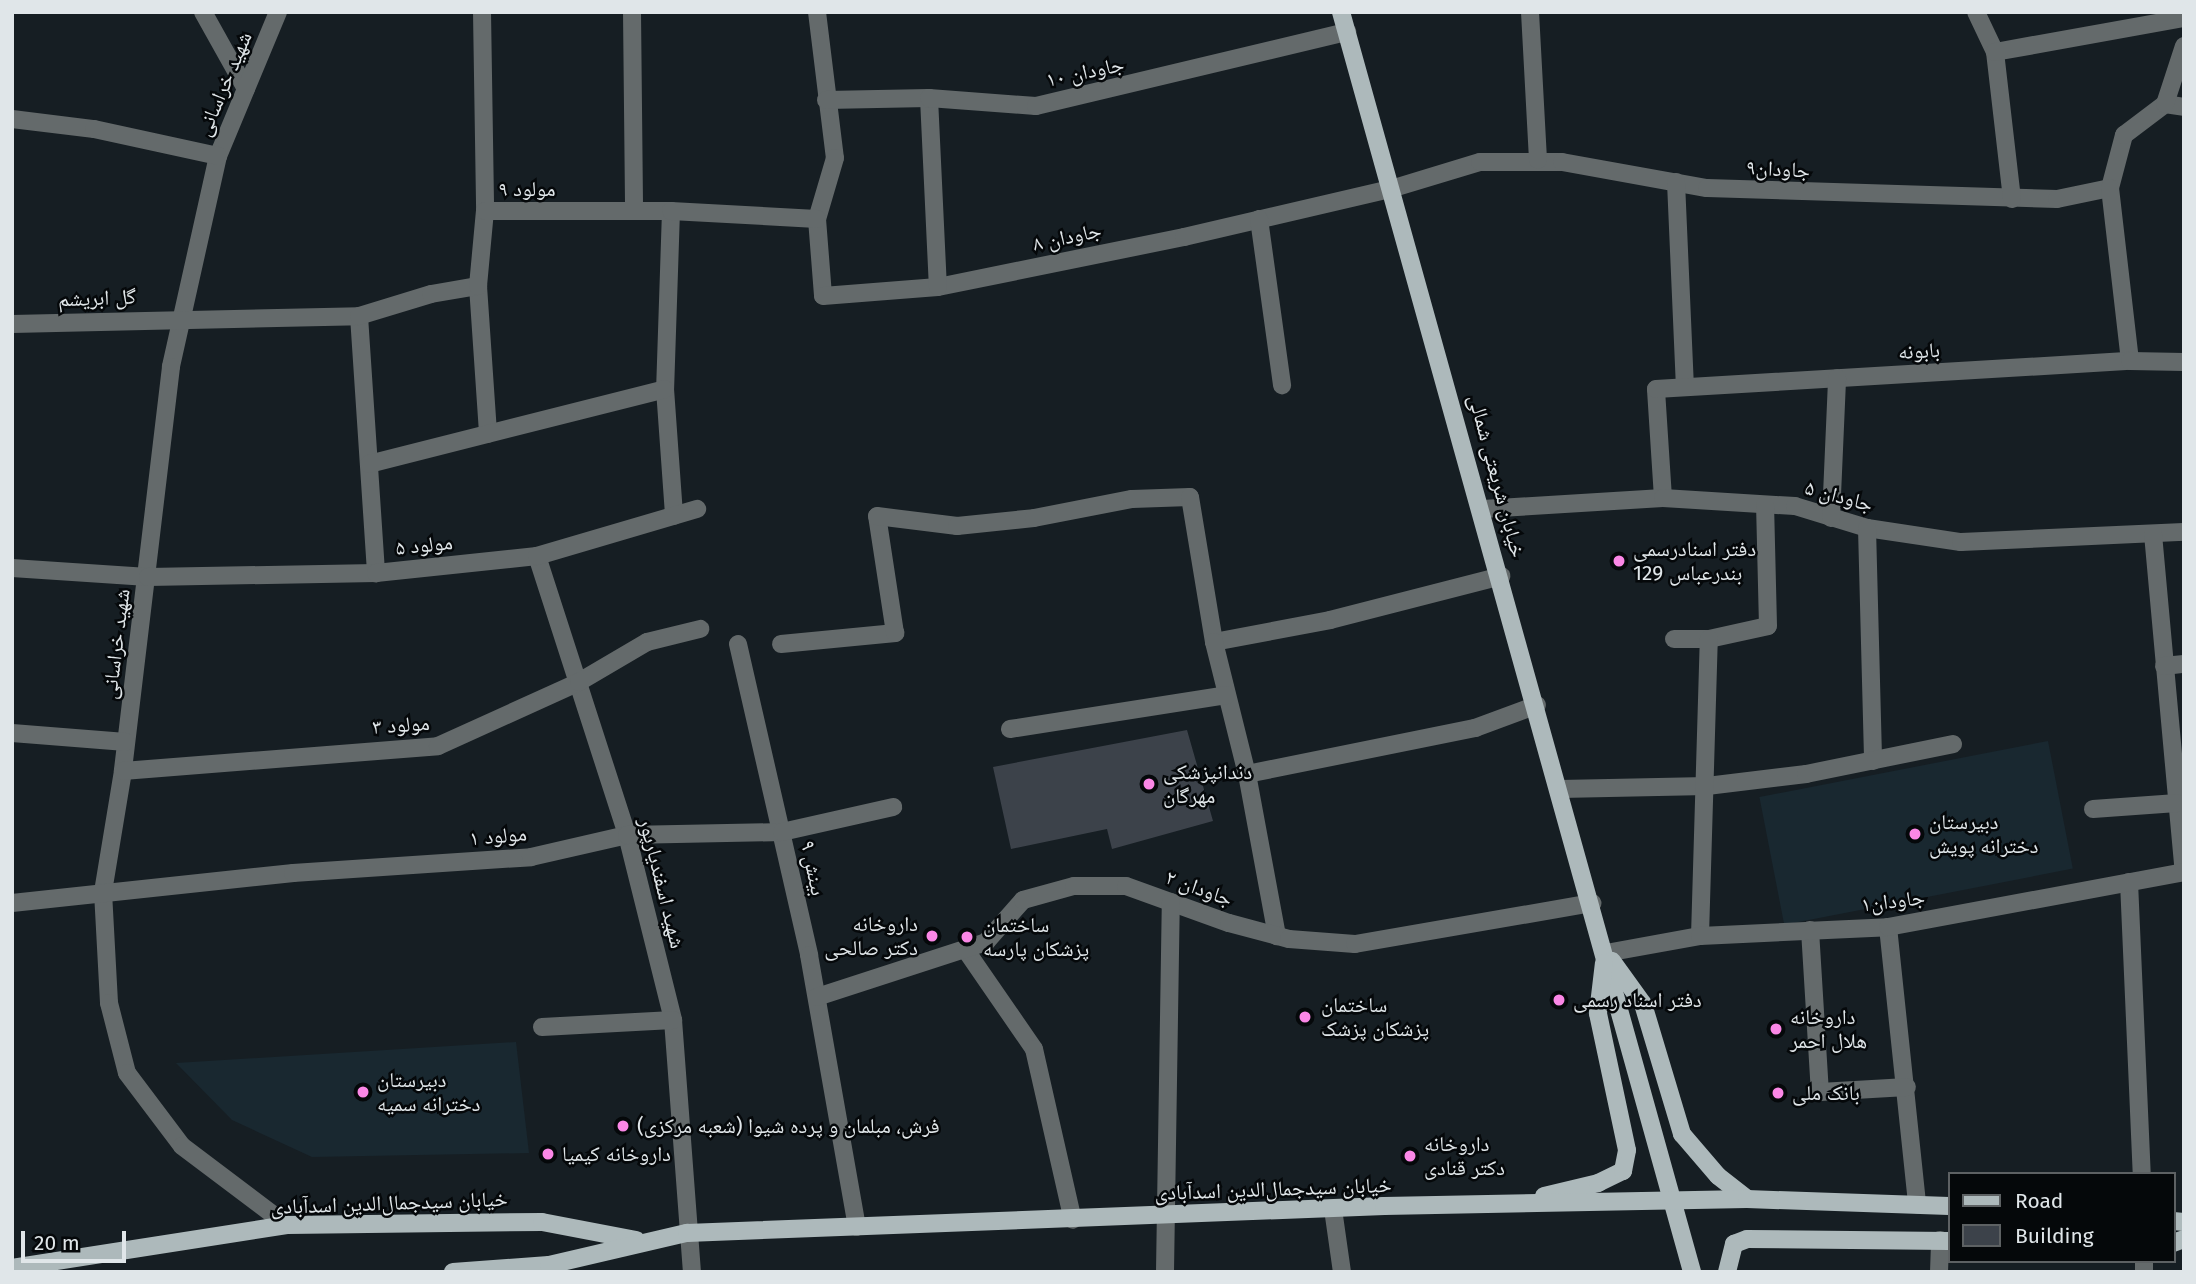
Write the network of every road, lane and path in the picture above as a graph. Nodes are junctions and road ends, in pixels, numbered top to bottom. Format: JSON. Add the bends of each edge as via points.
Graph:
{"nodes":[{"id":1,"x":203,"y":12,"type":"edge"},
{"id":2,"x":278,"y":12,"type":"edge"},
{"id":3,"x":482,"y":12,"type":"edge"},
{"id":4,"x":632,"y":12,"type":"edge"},
{"id":5,"x":817,"y":12,"type":"edge"},
{"id":6,"x":1341,"y":12,"type":"edge"},
{"id":7,"x":1530,"y":12,"type":"edge"},
{"id":8,"x":1976,"y":12,"type":"edge"},
{"id":9,"x":2184,"y":18,"type":"edge"},
{"id":10,"x":1347,"y":32,"type":"junction"},
{"id":11,"x":2184,"y":46,"type":"edge"},
{"id":12,"x":1995,"y":52,"type":"junction"},
{"id":13,"x":246,"y":89,"type":"junction"},
{"id":14,"x":929,"y":97,"type":"junction"},
{"id":15,"x":826,"y":100,"type":"junction"},
{"id":16,"x":2165,"y":104,"type":"junction"},
{"id":17,"x":2184,"y":107,"type":"edge"},
{"id":18,"x":12,"y":120,"type":"edge"},
{"id":19,"x":218,"y":156,"type":"junction"},
{"id":20,"x":1538,"y":160,"type":"junction"},
{"id":21,"x":1676,"y":182,"type":"junction"},
{"id":22,"x":1394,"y":188,"type":"junction"},
{"id":23,"x":2110,"y":188,"type":"junction"},
{"id":24,"x":2011,"y":199,"type":"junction"},
{"id":25,"x":485,"y":211,"type":"junction"},
{"id":26,"x":634,"y":211,"type":"junction"},
{"id":27,"x":671,"y":211,"type":"junction"},
{"id":28,"x":817,"y":219,"type":"junction"},
{"id":29,"x":1259,"y":219,"type":"junction"},
{"id":30,"x":478,"y":286,"type":"junction"},
{"id":31,"x":938,"y":287,"type":"junction"},
{"id":32,"x":359,"y":316,"type":"junction"},
{"id":33,"x":184,"y":318,"type":"junction"},
{"id":34,"x":12,"y":324,"type":"edge"},
{"id":35,"x":2130,"y":361,"type":"junction"},
{"id":36,"x":2184,"y":362,"type":"edge"},
{"id":37,"x":1837,"y":378,"type":"junction"},
{"id":38,"x":1282,"y":384,"type":"dead end"},
{"id":39,"x":1685,"y":387,"type":"junction"},
{"id":40,"x":665,"y":389,"type":"junction"},
{"id":41,"x":488,"y":434,"type":"junction"},
{"id":42,"x":369,"y":464,"type":"junction"},
{"id":43,"x":1663,"y":498,"type":"junction"},
{"id":44,"x":1765,"y":505,"type":"junction"},
{"id":45,"x":697,"y":509,"type":"dead end"},
{"id":46,"x":1483,"y":509,"type":"junction"},
{"id":47,"x":674,"y":516,"type":"junction"},
{"id":48,"x":1831,"y":518,"type":"junction"},
{"id":49,"x":1867,"y":528,"type":"junction"},
{"id":50,"x":2184,"y":532,"type":"edge"},
{"id":51,"x":2152,"y":534,"type":"junction"},
{"id":52,"x":537,"y":556,"type":"junction"},
{"id":53,"x":12,"y":568,"type":"edge"},
{"id":54,"x":376,"y":573,"type":"junction"},
{"id":55,"x":1501,"y":576,"type":"junction"},
{"id":56,"x":148,"y":577,"type":"junction"},
{"id":57,"x":700,"y":629,"type":"dead end"},
{"id":58,"x":1674,"y":639,"type":"dead end"},
{"id":59,"x":1709,"y":639,"type":"junction"},
{"id":60,"x":1214,"y":642,"type":"junction"},
{"id":61,"x":781,"y":644,"type":"dead end"},
{"id":62,"x":738,"y":645,"type":"dead end"},
{"id":63,"x":2184,"y":664,"type":"edge"},
{"id":64,"x":2164,"y":666,"type":"junction"},
{"id":65,"x":579,"y":682,"type":"junction"},
{"id":66,"x":1226,"y":695,"type":"junction"},
{"id":67,"x":1537,"y":705,"type":"junction"},
{"id":68,"x":1010,"y":729,"type":"dead end"},
{"id":69,"x":12,"y":733,"type":"edge"},
{"id":70,"x":127,"y":742,"type":"junction"},
{"id":71,"x":1953,"y":744,"type":"dead end"},
{"id":72,"x":1873,"y":761,"type":"junction"},
{"id":73,"x":123,"y":771,"type":"junction"},
{"id":74,"x":1247,"y":774,"type":"junction"},
{"id":75,"x":1707,"y":786,"type":"junction"},
{"id":76,"x":1560,"y":789,"type":"junction"},
{"id":77,"x":2177,"y":803,"type":"junction"},
{"id":78,"x":893,"y":807,"type":"dead end"},
{"id":79,"x":2093,"y":809,"type":"dead end"},
{"id":80,"x":782,"y":832,"type":"junction"},
{"id":81,"x":627,"y":835,"type":"junction"},
{"id":82,"x":2184,"y":872,"type":"edge"},
{"id":83,"x":2129,"y":882,"type":"junction"},
{"id":84,"x":103,"y":892,"type":"junction"},
{"id":85,"x":12,"y":902,"type":"edge"},
{"id":86,"x":1171,"y":902,"type":"junction"},
{"id":87,"x":1592,"y":903,"type":"junction"},
{"id":88,"x":1888,"y":928,"type":"junction"},
{"id":89,"x":1810,"y":930,"type":"junction"},
{"id":90,"x":1277,"y":936,"type":"junction"},
{"id":91,"x":1700,"y":936,"type":"junction"},
{"id":92,"x":965,"y":949,"type":"junction"},
{"id":93,"x":1606,"y":953,"type":"junction"},
{"id":94,"x":817,"y":997,"type":"junction"},
{"id":95,"x":673,"y":1020,"type":"junction"},
{"id":96,"x":542,"y":1027,"type":"dead end"},
{"id":97,"x":1907,"y":1087,"type":"junction"},
{"id":98,"x":2142,"y":1172,"type":"edge"},
{"id":99,"x":1747,"y":1199,"type":"junction"},
{"id":100,"x":1670,"y":1201,"type":"junction"},
{"id":101,"x":1517,"y":1203,"type":"junction"},
{"id":102,"x":1917,"y":1204,"type":"junction"},
{"id":103,"x":1948,"y":1206,"type":"edge"},
{"id":104,"x":1333,"y":1209,"type":"junction"},
{"id":105,"x":1167,"y":1216,"type":"junction"},
{"id":106,"x":1073,"y":1220,"type":"junction"},
{"id":107,"x":287,"y":1225,"type":"junction"},
{"id":108,"x":857,"y":1227,"type":"junction"},
{"id":109,"x":687,"y":1233,"type":"junction"},
{"id":110,"x":1945,"y":1240,"type":"edge"},
{"id":111,"x":642,"y":1241,"type":"junction"},
{"id":112,"x":12,"y":1268,"type":"edge"},
{"id":113,"x":549,"y":1268,"type":"edge"},
{"id":114,"x":453,"y":1272,"type":"edge"},
{"id":115,"x":692,"y":1272,"type":"edge"},
{"id":116,"x":1165,"y":1272,"type":"edge"},
{"id":117,"x":1342,"y":1272,"type":"edge"},
{"id":118,"x":1692,"y":1272,"type":"edge"},
{"id":119,"x":1727,"y":1272,"type":"edge"},
{"id":120,"x":1939,"y":1272,"type":"edge"}],
"edges":[{"from":1,"to":13,"type":"street"},
{"from":2,"to":13,"type":"street","name":"شهید خراسانی"},
{"from":3,"to":25,"type":"street"},
{"from":4,"to":26,"type":"street"},
{"from":5,"to":15,"type":"street"},
{"from":6,"to":10,"type":"main road","name":"خیابان شریعتی شمالی"},
{"from":7,"to":20,"type":"street"},
{"from":8,"to":12,"type":"street"},
{"from":9,"to":12,"type":"street"},
{"from":10,"to":14,"type":"street","name":"جاودان ۱۰","via":[[1037,106]]},
{"from":10,"to":22,"type":"main road","name":"خیابان شریعتی شمالی"},
{"from":11,"to":16,"type":"street"},
{"from":12,"to":24,"type":"street"},
{"from":13,"to":19,"type":"street","name":"شهید خراسانی"},
{"from":14,"to":15,"type":"street","name":"جاودان ۱۰"},
{"from":14,"to":31,"type":"street"},
{"from":15,"to":28,"type":"street","via":[[835,158]]},
{"from":16,"to":17,"type":"street"},
{"from":16,"to":23,"type":"street","via":[[2124,135]]},
{"from":18,"to":19,"type":"street","via":[[94,129]]},
{"from":19,"to":33,"type":"street","name":"شهید خراسانی"},
{"from":20,"to":21,"type":"street","name":"جاودان۹"},
{"from":20,"to":22,"type":"street","name":"جاودان۹","via":[[1480,162]]},
{"from":21,"to":24,"type":"street","name":"جاودان۹","via":[[1721,189]]},
{"from":21,"to":39,"type":"street"},
{"from":22,"to":29,"type":"street","name":"جاودان ۸"},
{"from":22,"to":46,"type":"main road","name":"خیابان شریعتی شمالی"},
{"from":23,"to":24,"type":"street","name":"جاودان۹","via":[[2057,199]]},
{"from":23,"to":35,"type":"street"},
{"from":25,"to":26,"type":"street","name":"مولود ۹"},
{"from":25,"to":30,"type":"street","name":"مولود ۹"},
{"from":26,"to":27,"type":"street","name":"مولود ۹"},
{"from":27,"to":28,"type":"street","name":"مولود ۹"},
{"from":27,"to":40,"type":"street"},
{"from":28,"to":31,"type":"street","name":"جاودان ۸","via":[[823,296]]},
{"from":29,"to":31,"type":"street","name":"جاودان ۸"},
{"from":29,"to":38,"type":"street"},
{"from":30,"to":32,"type":"street"},
{"from":30,"to":41,"type":"street","name":"مولود ۹"},
{"from":32,"to":33,"type":"street"},
{"from":32,"to":42,"type":"street"},
{"from":33,"to":34,"type":"street","name":"گل ابریشم"},
{"from":33,"to":56,"type":"street","name":"شهید خراسانی","via":[[171,367]]},
{"from":35,"to":36,"type":"street","name":"بابونه"},
{"from":35,"to":37,"type":"street","name":"بابونه"},
{"from":37,"to":39,"type":"street","name":"بابونه"},
{"from":37,"to":48,"type":"street"},
{"from":39,"to":43,"type":"street","name":"بابونه","via":[[1656,389]]},
{"from":40,"to":41,"type":"street"},
{"from":40,"to":47,"type":"street"},
{"from":41,"to":42,"type":"street"},
{"from":42,"to":54,"type":"street"},
{"from":43,"to":44,"type":"street","name":"جاودان ۵"},
{"from":43,"to":46,"type":"street","name":"جاودان ۵"},
{"from":44,"to":48,"type":"street","name":"جاودان ۵","via":[[1795,506]]},
{"from":44,"to":59,"type":"street","via":[[1768,626]]},
{"from":45,"to":47,"type":"street","name":"مولود ۵"},
{"from":46,"to":55,"type":"main road","name":"خیابان شریعتی شمالی"},
{"from":47,"to":52,"type":"street","name":"مولود ۵"},
{"from":48,"to":49,"type":"street","name":"جاودان ۵"},
{"from":49,"to":51,"type":"street","name":"جاودان ۵","via":[[1961,542]]},
{"from":49,"to":72,"type":"street"},
{"from":50,"to":51,"type":"street","name":"جاودان ۵"},
{"from":51,"to":64,"type":"street"},
{"from":52,"to":54,"type":"street","name":"مولود ۵"},
{"from":52,"to":65,"type":"street","name":"شهید اسفندیارپور"},
{"from":53,"to":56,"type":"street","name":"مولود ۵"},
{"from":54,"to":56,"type":"street","name":"مولود ۵"},
{"from":55,"to":60,"type":"street","via":[[1330,620]]},
{"from":55,"to":67,"type":"main road","name":"خیابان شریعتی شمالی"},
{"from":56,"to":70,"type":"street","name":"شهید خراسانی"},
{"from":57,"to":65,"type":"street","name":"مولود ۳","via":[[646,642]]},
{"from":58,"to":59,"type":"street"},
{"from":59,"to":75,"type":"street"},
{"from":60,"to":61,"type":"street","via":[[1190,497],[1132,499],[1034,518],[957,526],[877,516],[895,634]]},
{"from":60,"to":66,"type":"street"},
{"from":62,"to":80,"type":"street","name":"بینش ۹"},
{"from":63,"to":64,"type":"street"},
{"from":64,"to":77,"type":"street"},
{"from":65,"to":73,"type":"street","name":"مولود ۳","via":[[438,746]]},
{"from":65,"to":81,"type":"street","name":"شهید اسفندیارپور"},
{"from":66,"to":68,"type":"street"},
{"from":66,"to":74,"type":"street"},
{"from":67,"to":74,"type":"street","via":[[1475,728]]},
{"from":67,"to":76,"type":"main road","name":"خیابان شریعتی شمالی"},
{"from":69,"to":70,"type":"street"},
{"from":70,"to":73,"type":"street","name":"شهید خراسانی"},
{"from":71,"to":72,"type":"street"},
{"from":72,"to":75,"type":"street"},
{"from":73,"to":84,"type":"street","name":"شهید خراسانی"},
{"from":74,"to":90,"type":"street"},
{"from":75,"to":76,"type":"street"},
{"from":75,"to":91,"type":"street"},
{"from":76,"to":87,"type":"main road","name":"خیابان شریعتی شمالی"},
{"from":77,"to":79,"type":"street"},
{"from":77,"to":82,"type":"street"},
{"from":78,"to":80,"type":"street","name":"مولود ۱"},
{"from":80,"to":81,"type":"street","name":"مولود ۱"},
{"from":80,"to":94,"type":"street","name":"بینش ۹"},
{"from":81,"to":84,"type":"street","name":"مولود ۱","via":[[531,857]]},
{"from":81,"to":95,"type":"street","name":"شهید اسفندیارپور"},
{"from":82,"to":83,"type":"street","name":"جاودان۱"},
{"from":83,"to":88,"type":"street","name":"جاودان۱"},
{"from":83,"to":98,"type":"street"},
{"from":84,"to":85,"type":"street","name":"مولود ۱"},
{"from":84,"to":107,"type":"street","name":"شهید خراسانی","via":[[109,1003],[128,1073],[182,1146]]},
{"from":86,"to":90,"type":"street","name":"جاودان ۲"},
{"from":86,"to":92,"type":"street","name":"جاودان ۲","via":[[1126,886],[1074,886],[1023,900],[986,942]]},
{"from":86,"to":105,"type":"street"},
{"from":87,"to":90,"type":"street","name":"جاودان ۲","via":[[1355,944]]},
{"from":87,"to":93,"type":"main road","name":"خیابان شریعتی شمالی"},
{"from":88,"to":89,"type":"street","name":"جاودان۱"},
{"from":88,"to":97,"type":"street"},
{"from":89,"to":91,"type":"street","name":"جاودان۱"},
{"from":89,"to":97,"type":"street","via":[[1820,1092]]},
{"from":91,"to":93,"type":"street","name":"جاودان۱"},
{"from":92,"to":94,"type":"street","name":"جاودان ۲"},
{"from":92,"to":106,"type":"street","via":[[1034,1049]]},
{"from":93,"to":99,"type":"main road","via":[[1643,1004],[1682,1134],[1718,1176]]},
{"from":93,"to":100,"type":"main road","name":"خیابان شریعتی شمالی"},
{"from":93,"to":101,"type":"main road","via":[[1598,1013],[1627,1150],[1623,1171],[1598,1183]]},
{"from":94,"to":108,"type":"street","name":"بینش ۹"},
{"from":95,"to":96,"type":"street"},
{"from":95,"to":109,"type":"street","name":"شهید اسفندیارپور"},
{"from":97,"to":102,"type":"street"},
{"from":99,"to":100,"type":"main road","name":"خیابان سیدجمال‌الدین اسدآبادی"},
{"from":99,"to":102,"type":"main road","name":"خیابان سیدجمال‌الدین اسدآبادی"},
{"from":100,"to":101,"type":"main road","name":"خیابان سیدجمال‌الدین اسدآبادی"},
{"from":100,"to":118,"type":"main road","name":"خیابان شریعتی شمالی"},
{"from":101,"to":104,"type":"main road","name":"خیابان سیدجمال‌الدین اسدآبادی"},
{"from":102,"to":103,"type":"main road","name":"خیابان سیدجمال‌الدین اسدآبادی"},
{"from":104,"to":105,"type":"main road","name":"خیابان سیدجمال‌الدین اسدآبادی"},
{"from":104,"to":117,"type":"street"},
{"from":105,"to":106,"type":"main road","name":"خیابان سیدجمال‌الدین اسدآبادی"},
{"from":105,"to":116,"type":"street"},
{"from":106,"to":108,"type":"main road","name":"خیابان سیدجمال‌الدین اسدآبادی"},
{"from":107,"to":111,"type":"main road","name":"خیابان سیدجمال‌الدین اسدآبادی","via":[[542,1222]]},
{"from":107,"to":112,"type":"main road","name":"خیابان سیدجمال‌الدین اسدآبادی"},
{"from":108,"to":109,"type":"main road","name":"خیابان سیدجمال‌الدین اسدآبادی"},
{"from":109,"to":111,"type":"main road","name":"خیابان سیدجمال‌الدین اسدآبادی"},
{"from":109,"to":115,"type":"street","name":"شهید اسفندیارپور"},
{"from":110,"to":119,"type":"main road","via":[[1747,1239],[1734,1244],[1726,1261]]},
{"from":110,"to":120,"type":"street"},
{"from":111,"to":113,"type":"main road","name":"خیابان سیدجمال‌الدین اسدآبادی"},
{"from":113,"to":114,"type":"main road","name":"خیابان سیدجمال‌الدین اسدآبادی"}]}
